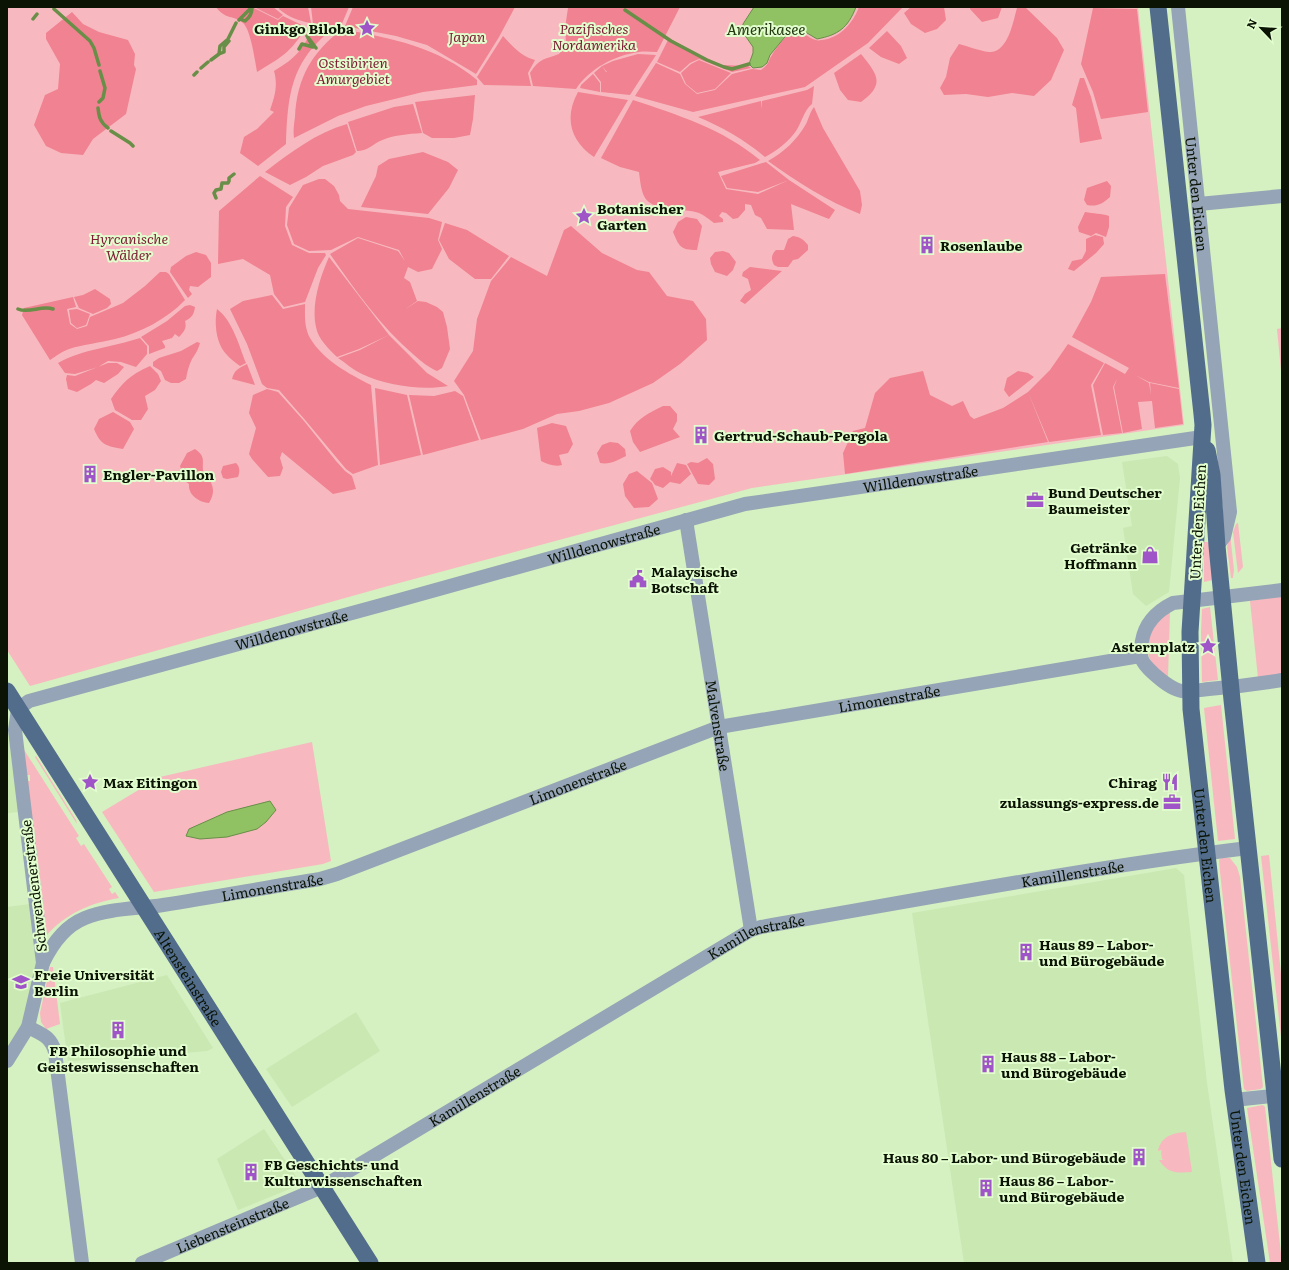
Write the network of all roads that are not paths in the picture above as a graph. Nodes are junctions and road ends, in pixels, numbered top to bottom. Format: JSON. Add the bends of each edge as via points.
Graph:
{"nodes":[{"id":1,"x":1158,"y":7,"type":"edge"},
{"id":2,"x":1178,"y":7,"type":"edge"},
{"id":3,"x":1282,"y":196,"type":"edge"},
{"id":4,"x":1199,"y":204,"type":"junction"},
{"id":5,"x":1202,"y":431,"type":"junction"},
{"id":6,"x":686,"y":520,"type":"junction"},
{"id":7,"x":1217,"y":546,"type":"junction"},
{"id":8,"x":1282,"y":590,"type":"edge"},
{"id":9,"x":1222,"y":597,"type":"junction"},
{"id":10,"x":1192,"y":600,"type":"junction"},
{"id":11,"x":1140,"y":656,"type":"junction"},
{"id":12,"x":1282,"y":680,"type":"edge"},
{"id":13,"x":1231,"y":687,"type":"junction"},
{"id":14,"x":7,"y":691,"type":"edge"},
{"id":15,"x":1191,"y":691,"type":"junction"},
{"id":16,"x":18,"y":709,"type":"junction"},
{"id":17,"x":719,"y":727,"type":"junction"},
{"id":18,"x":1248,"y":848,"type":"junction"},
{"id":19,"x":1206,"y":853,"type":"junction"},
{"id":20,"x":144,"y":907,"type":"junction"},
{"id":21,"x":751,"y":930,"type":"junction"},
{"id":22,"x":43,"y":963,"type":"junction"},
{"id":23,"x":28,"y":1027,"type":"junction"},
{"id":24,"x":7,"y":1061,"type":"edge"},
{"id":25,"x":1279,"y":1095,"type":"edge"},
{"id":26,"x":1234,"y":1100,"type":"junction"},
{"id":27,"x":1282,"y":1159,"type":"edge"},
{"id":28,"x":322,"y":1187,"type":"junction"},
{"id":29,"x":82,"y":1263,"type":"edge"},
{"id":30,"x":142,"y":1263,"type":"edge"},
{"id":31,"x":370,"y":1263,"type":"edge"},
{"id":32,"x":1257,"y":1263,"type":"edge"}],
"edges":[{"from":1,"to":5,"type":"main road","name":"Unter den Eichen"},
{"from":2,"to":4,"type":"street","name":"Unter den Eichen"},
{"from":3,"to":4,"type":"street"},
{"from":4,"to":7,"type":"street","name":"Unter den Eichen","via":[[1230,512],[1224,536]]},
{"from":5,"to":6,"type":"street","name":"Willdenowstraße","via":[[745,504]]},
{"from":5,"to":7,"type":"main road","name":"Unter den Eichen","via":[[1212,475]]},
{"from":5,"to":10,"type":"main road","name":"Unter den Eichen"},
{"from":6,"to":16,"type":"street","name":"Willdenowstraße","via":[[29,701]]},
{"from":6,"to":17,"type":"street","name":"Malvenstraße"},
{"from":7,"to":9,"type":"main road","name":"Unter den Eichen"},
{"from":8,"to":9,"type":"street"},
{"from":9,"to":10,"type":"street"},
{"from":9,"to":13,"type":"main road","name":"Unter den Eichen"},
{"from":10,"to":11,"type":"street","via":[[1173,603],[1153,617],[1143,635]]},
{"from":10,"to":15,"type":"main road","name":"Unter den Eichen"},
{"from":11,"to":15,"type":"street","via":[[1148,668],[1171,686],[1182,691]]},
{"from":11,"to":17,"type":"street","name":"Limonenstraße"},
{"from":12,"to":13,"type":"street"},
{"from":13,"to":15,"type":"street"},
{"from":13,"to":18,"type":"main road","name":"Unter den Eichen"},
{"from":14,"to":16,"type":"main road","name":"Altensteinstraße"},
{"from":15,"to":19,"type":"main road","name":"Unter den Eichen"},
{"from":16,"to":20,"type":"main road","name":"Altensteinstraße"},
{"from":16,"to":22,"type":"street","name":"Schwendenerstraße","via":[[16,730]]},
{"from":17,"to":20,"type":"street","name":"Limonenstraße","via":[[337,874],[320,879]]},
{"from":17,"to":21,"type":"street","name":"Malvenstraße"},
{"from":18,"to":19,"type":"street","name":"Kamillenstraße"},
{"from":18,"to":25,"type":"main road","name":"Unter den Eichen"},
{"from":19,"to":21,"type":"street","name":"Kamillenstraße"},
{"from":19,"to":26,"type":"main road","name":"Unter den Eichen"},
{"from":20,"to":22,"type":"street","name":"Limonenstraße","via":[[85,918],[62,934],[50,947]]},
{"from":20,"to":28,"type":"main road","name":"Altensteinstraße"},
{"from":21,"to":28,"type":"street","name":"Kamillenstraße"},
{"from":22,"to":23,"type":"street","name":"Schwendenerstraße"},
{"from":23,"to":24,"type":"street","name":"Schwendenerstraße"},
{"from":23,"to":29,"type":"street","via":[[49,1039],[55,1052]]},
{"from":25,"to":26,"type":"street"},
{"from":25,"to":27,"type":"main road","name":"Unter den Eichen"},
{"from":26,"to":32,"type":"main road","name":"Unter den Eichen"},
{"from":28,"to":30,"type":"street","name":"Liebensteinstraße"},
{"from":28,"to":31,"type":"main road","name":"Altensteinstraße"}]}
